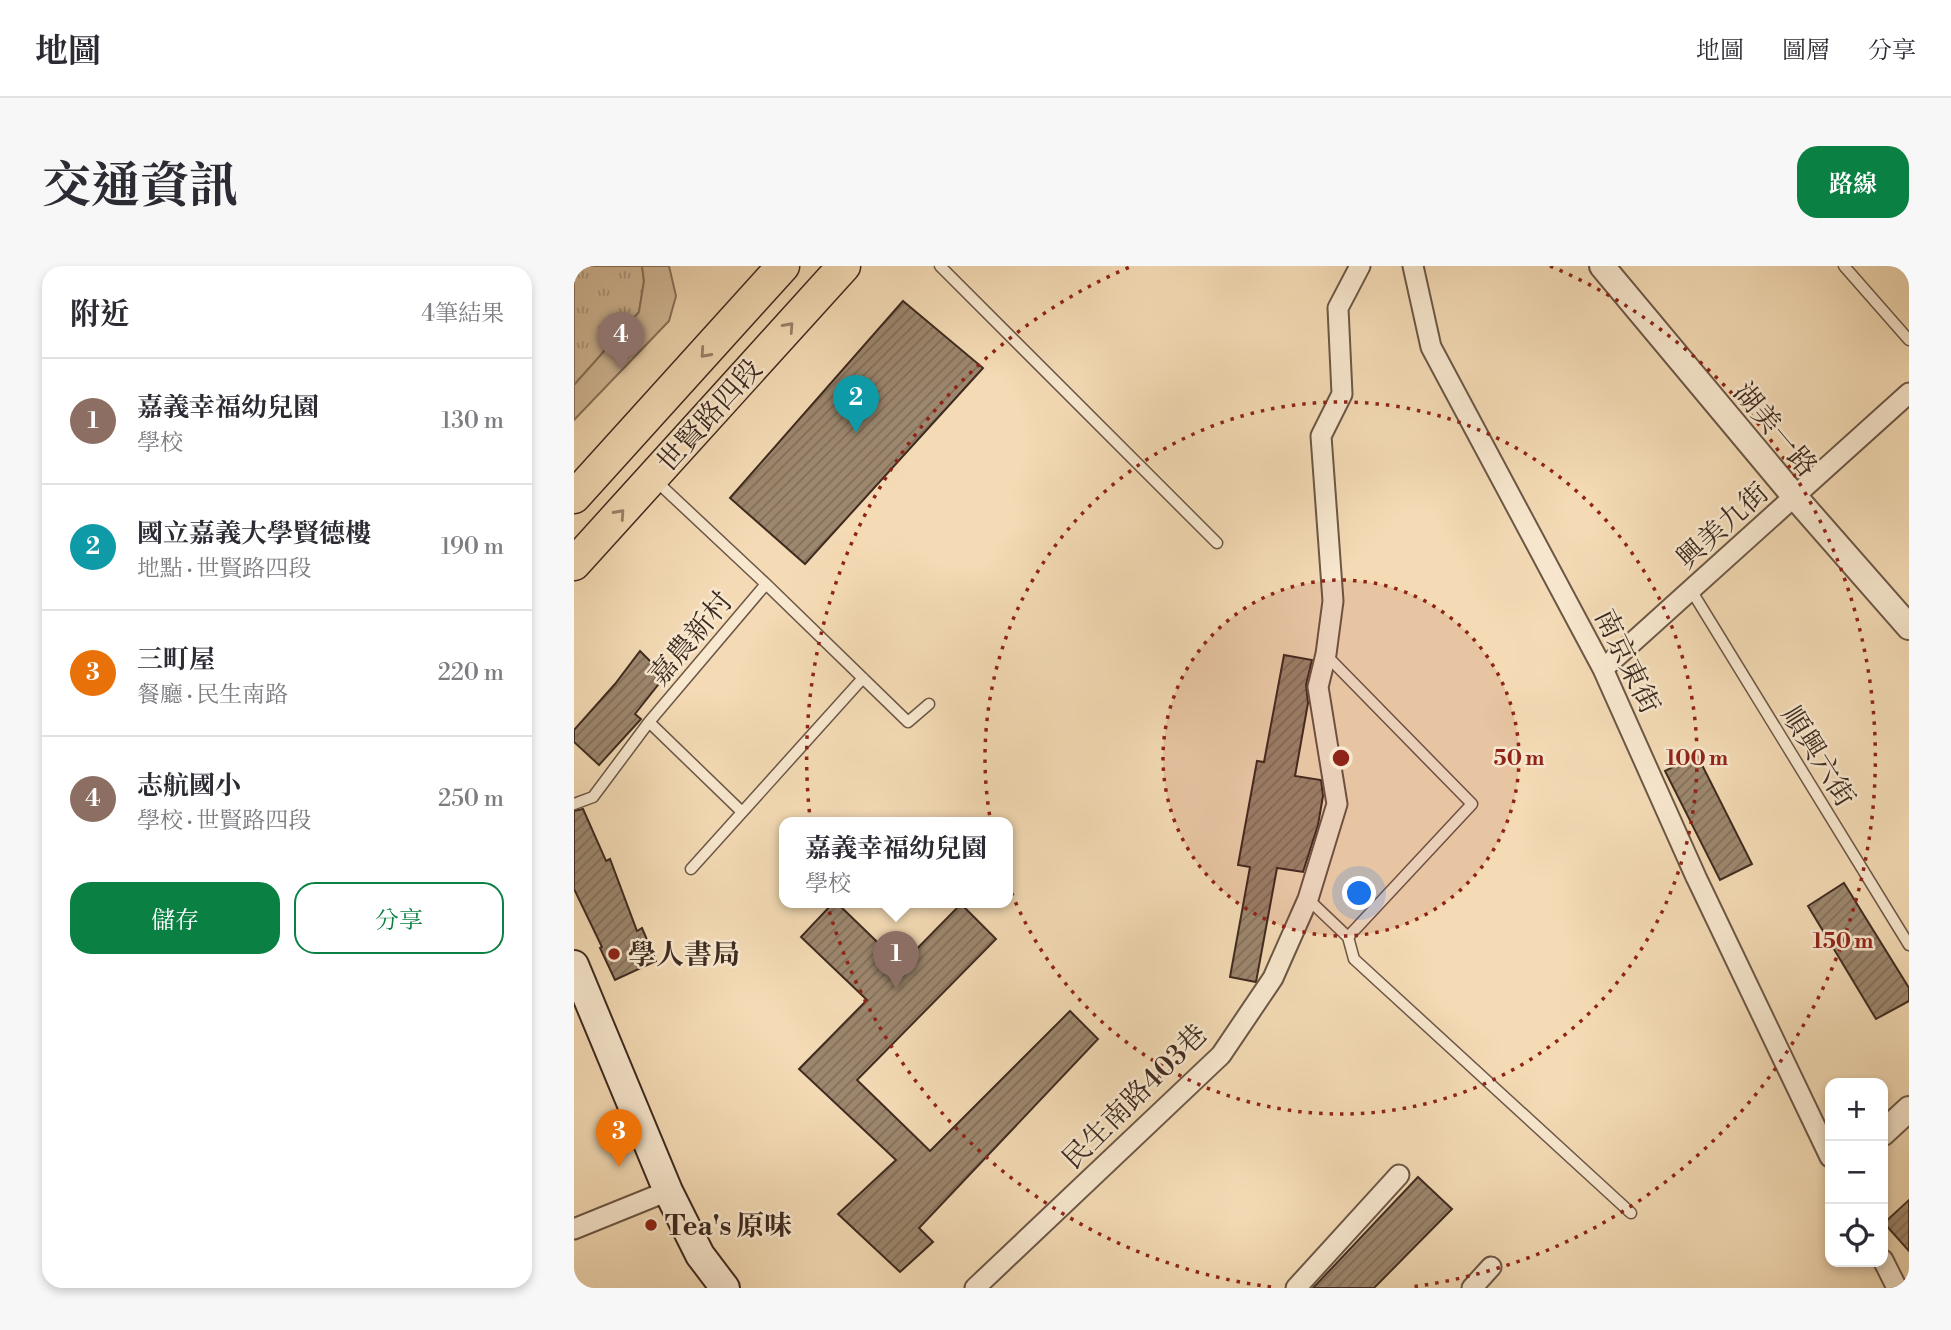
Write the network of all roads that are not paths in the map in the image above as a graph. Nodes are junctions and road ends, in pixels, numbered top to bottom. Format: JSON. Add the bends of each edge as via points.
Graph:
{"nodes":[{"id":1,"x":783,"y":266,"type":"edge"},
{"id":2,"x":844,"y":266,"type":"edge"},
{"id":3,"x":940,"y":266,"type":"edge"},
{"id":4,"x":1360,"y":266,"type":"edge"},
{"id":5,"x":1413,"y":266,"type":"edge"},
{"id":6,"x":1844,"y":266,"type":"edge"},
{"id":7,"x":1607,"y":268,"type":"edge"},
{"id":8,"x":1909,"y":340,"type":"edge"},
{"id":9,"x":1909,"y":393,"type":"edge"},
{"id":10,"x":652,"y":477,"type":"junction"},
{"id":11,"x":574,"y":498,"type":"edge"},
{"id":12,"x":1795,"y":498,"type":"junction"},
{"id":13,"x":1217,"y":543,"type":"dead end"},
{"id":14,"x":574,"y":564,"type":"edge"},
{"id":15,"x":766,"y":584,"type":"junction"},
{"id":16,"x":1691,"y":590,"type":"junction"},
{"id":17,"x":1909,"y":627,"type":"edge"},
{"id":18,"x":1325,"y":654,"type":"junction"},
{"id":19,"x":1603,"y":669,"type":"junction"},
{"id":20,"x":863,"y":678,"type":"junction"},
{"id":21,"x":929,"y":704,"type":"dead end"},
{"id":22,"x":649,"y":722,"type":"junction"},
{"id":23,"x":574,"y":804,"type":"edge"},
{"id":24,"x":742,"y":812,"type":"junction"},
{"id":25,"x":691,"y":870,"type":"dead end"},
{"id":26,"x":1308,"y":899,"type":"junction"},
{"id":27,"x":1348,"y":937,"type":"junction"},
{"id":28,"x":1909,"y":945,"type":"edge"},
{"id":29,"x":574,"y":965,"type":"edge"},
{"id":30,"x":1909,"y":1109,"type":"edge"},
{"id":31,"x":1888,"y":1128,"type":"edge"},
{"id":32,"x":1825,"y":1147,"type":"edge"},
{"id":33,"x":1399,"y":1175,"type":"dead end"},
{"id":34,"x":668,"y":1191,"type":"junction"},
{"id":35,"x":1631,"y":1213,"type":"dead end"},
{"id":36,"x":574,"y":1229,"type":"edge"},
{"id":37,"x":1886,"y":1267,"type":"edge"},
{"id":38,"x":1491,"y":1268,"type":"dead end"},
{"id":39,"x":725,"y":1288,"type":"edge"},
{"id":40,"x":975,"y":1288,"type":"edge"},
{"id":41,"x":1296,"y":1288,"type":"edge"},
{"id":42,"x":1472,"y":1288,"type":"edge"},
{"id":43,"x":1897,"y":1288,"type":"edge"}],
"edges":[{"from":1,"to":11,"type":"main road","name":"世賢路四段","one_way":true},
{"from":10,"to":2,"type":"main road","name":"世賢路四段","one_way":true},
{"from":3,"to":13,"type":"lane"},
{"from":4,"to":18,"type":"street","name":"民生南路403巷","via":[[1338,308],[1342,394],[1321,436],[1333,601]]},
{"from":5,"to":19,"type":"street","name":"南京東街","via":[[1431,347]]},
{"from":6,"to":8,"type":"lane"},
{"from":7,"to":12,"type":"street","name":"湖美一路"},
{"from":9,"to":12,"type":"street","name":"興美九街"},
{"from":14,"to":10,"type":"main road","name":"世賢路四段","one_way":true},
{"from":10,"to":15,"type":"lane"},
{"from":12,"to":16,"type":"street","name":"興美九街"},
{"from":12,"to":17,"type":"street","name":"湖美一路"},
{"from":15,"to":20,"type":"lane"},
{"from":15,"to":22,"type":"lane","name":"嘉農新村"},
{"from":16,"to":19,"type":"street","name":"興美九街"},
{"from":16,"to":28,"type":"lane","name":"順興六街"},
{"from":18,"to":26,"type":"street","name":"民生南路403巷","via":[[1318,687],[1337,804]]},
{"from":18,"to":27,"type":"lane","via":[[1472,804]]},
{"from":19,"to":32,"type":"street","name":"南京東街"},
{"from":20,"to":21,"type":"lane","via":[[908,722]]},
{"from":20,"to":24,"type":"lane"},
{"from":22,"to":23,"type":"lane","name":"嘉農新村","via":[[593,797]]},
{"from":22,"to":24,"type":"lane","name":"嘉農新村"},
{"from":24,"to":25,"type":"lane"},
{"from":26,"to":27,"type":"lane"},
{"from":26,"to":40,"type":"street","name":"民生南路403巷","via":[[1273,978],[1221,1055]]},
{"from":27,"to":35,"type":"lane","via":[[1354,959]]},
{"from":29,"to":34,"type":"main road"},
{"from":30,"to":31,"type":"street"},
{"from":33,"to":41,"type":"street"},
{"from":34,"to":36,"type":"street"},
{"from":34,"to":39,"type":"main road","via":[[700,1255]]},
{"from":37,"to":43,"type":"street"},
{"from":38,"to":42,"type":"street"}]}
